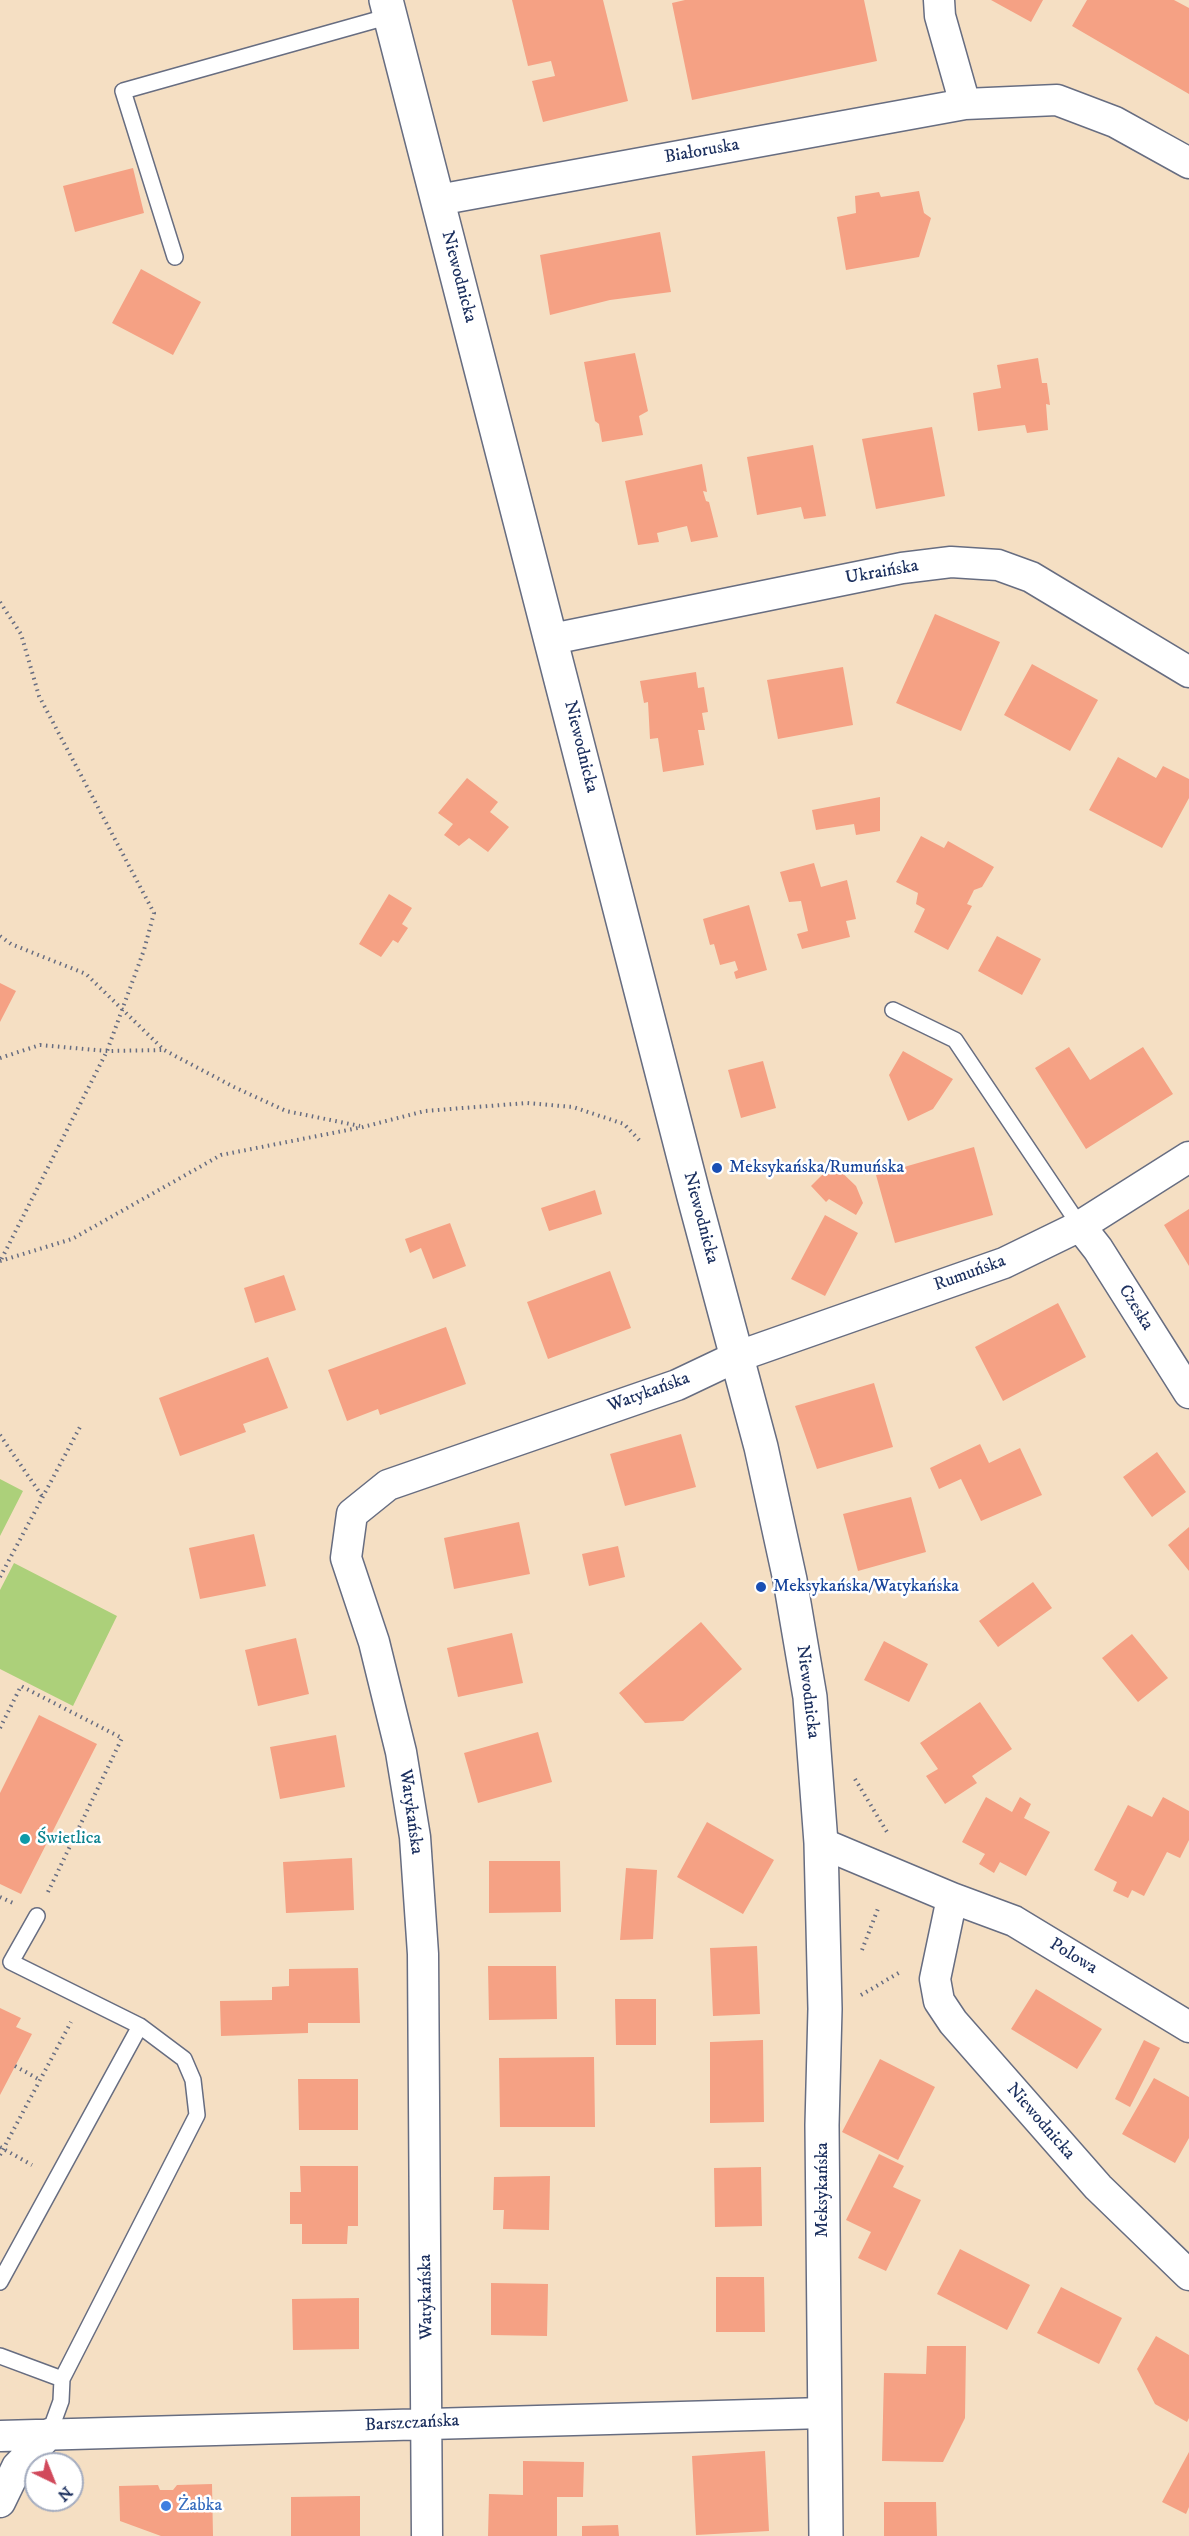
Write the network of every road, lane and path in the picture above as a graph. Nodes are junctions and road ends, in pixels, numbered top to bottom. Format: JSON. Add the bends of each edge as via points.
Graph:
{"nodes":[{"id":1,"x":939,"y":0,"type":"edge"},
{"id":2,"x":388,"y":8,"type":"edge"},
{"id":3,"x":965,"y":104,"type":"junction"},
{"id":4,"x":1189,"y":163,"type":"edge"},
{"id":5,"x":438,"y":200,"type":"junction"},
{"id":6,"x":175,"y":257,"type":"dead end"},
{"id":7,"x":0,"y":602,"type":"edge"},
{"id":8,"x":552,"y":639,"type":"junction"},
{"id":9,"x":1188,"y":670,"type":"edge"},
{"id":10,"x":0,"y":936,"type":"edge"},
{"id":11,"x":122,"y":1010,"type":"junction"},
{"id":12,"x":893,"y":1010,"type":"dead end"},
{"id":13,"x":164,"y":1050,"type":"junction"},
{"id":14,"x":107,"y":1051,"type":"junction"},
{"id":15,"x":0,"y":1058,"type":"edge"},
{"id":16,"x":363,"y":1127,"type":"junction"},
{"id":17,"x":647,"y":1148,"type":"dead end"},
{"id":18,"x":1189,"y":1157,"type":"edge"},
{"id":19,"x":1080,"y":1226,"type":"junction"},
{"id":20,"x":0,"y":1261,"type":"edge"},
{"id":21,"x":736,"y":1357,"type":"junction"},
{"id":22,"x":1189,"y":1393,"type":"edge"},
{"id":23,"x":80,"y":1427,"type":"dead end"},
{"id":24,"x":0,"y":1435,"type":"edge"},
{"id":25,"x":42,"y":1496,"type":"junction"},
{"id":26,"x":0,"y":1577,"type":"edge"},
{"id":27,"x":0,"y":1728,"type":"edge"},
{"id":28,"x":821,"y":1843,"type":"junction"},
{"id":29,"x":952,"y":1898,"type":"junction"},
{"id":30,"x":37,"y":1916,"type":"joint"},
{"id":31,"x":84,"y":1997,"type":"junction"},
{"id":32,"x":140,"y":2026,"type":"junction"},
{"id":33,"x":1189,"y":2027,"type":"edge"},
{"id":34,"x":15,"y":2066,"type":"dead end"},
{"id":35,"x":40,"y":2080,"type":"junction"},
{"id":36,"x":2,"y":2148,"type":"edge"},
{"id":37,"x":0,"y":2155,"type":"edge"},
{"id":38,"x":56,"y":2179,"type":"junction"},
{"id":39,"x":1189,"y":2275,"type":"edge"},
{"id":40,"x":0,"y":2282,"type":"edge"},
{"id":41,"x":0,"y":2356,"type":"edge"},
{"id":42,"x":62,"y":2379,"type":"junction"},
{"id":43,"x":825,"y":2413,"type":"junction"},
{"id":44,"x":428,"y":2422,"type":"junction"},
{"id":45,"x":49,"y":2434,"type":"junction"},
{"id":46,"x":0,"y":2436,"type":"edge"},
{"id":47,"x":0,"y":2502,"type":"edge"},
{"id":48,"x":427,"y":2536,"type":"edge"},
{"id":49,"x":825,"y":2536,"type":"edge"}],
"edges":[{"from":1,"to":3,"type":"street"},
{"from":2,"to":5,"type":"street","name":"Niewodnicka"},
{"from":2,"to":6,"type":"lane","via":[[123,91]]},
{"from":3,"to":4,"type":"street","name":"Białoruska","via":[[1057,100],[1114,122]]},
{"from":3,"to":5,"type":"street","name":"Białoruska"},
{"from":5,"to":8,"type":"street","name":"Niewodnicka"},
{"from":7,"to":11,"type":"path","via":[[21,634],[39,696],[154,913]]},
{"from":8,"to":9,"type":"street","name":"Ukraińska","via":[[902,568],[951,562],[998,565],[1031,577]]},
{"from":8,"to":21,"type":"street","name":"Niewodnicka"},
{"from":10,"to":11,"type":"path","via":[[86,974]]},
{"from":11,"to":13,"type":"path"},
{"from":11,"to":14,"type":"path"},
{"from":12,"to":19,"type":"lane","via":[[955,1040]]},
{"from":13,"to":14,"type":"path"},
{"from":13,"to":16,"type":"path","via":[[286,1111]]},
{"from":14,"to":15,"type":"path","via":[[40,1045]]},
{"from":14,"to":20,"type":"path"},
{"from":16,"to":17,"type":"path","via":[[425,1111],[527,1103],[573,1107],[624,1124]]},
{"from":16,"to":20,"type":"path","via":[[221,1155],[72,1239]]},
{"from":18,"to":19,"type":"street","name":"Rumuńska"},
{"from":19,"to":21,"type":"street","name":"Rumuńska","via":[[1004,1263]]},
{"from":19,"to":22,"type":"street","name":"Czeska"},
{"from":21,"to":28,"type":"street","name":"Niewodnicka","via":[[761,1447],[792,1592],[810,1697]]},
{"from":21,"to":44,"type":"street","name":"Watykańska","via":[[677,1385],[388,1485],[352,1514],[346,1558],[374,1642],[415,1837],[423,1954]]},
{"from":23,"to":25,"type":"path"},
{"from":24,"to":25,"type":"path"},
{"from":25,"to":26,"type":"path"},
{"from":27,"to":30,"type":"path","via":[[21,1686],[122,1738]]},
{"from":28,"to":29,"type":"street"},
{"from":28,"to":43,"type":"street","name":"Meksykańska"},
{"from":29,"to":33,"type":"street","name":"Polowa","via":[[1014,1921]]},
{"from":29,"to":39,"type":"street","name":"Niewodnicka","via":[[935,1979],[939,2001],[953,2022],[1098,2187]]},
{"from":30,"to":31,"type":"lane","via":[[11,1962]]},
{"from":31,"to":32,"type":"lane"},
{"from":31,"to":35,"type":"path"},
{"from":32,"to":38,"type":"lane"},
{"from":32,"to":42,"type":"lane","via":[[184,2059],[193,2080],[197,2115]]},
{"from":34,"to":35,"type":"path"},
{"from":35,"to":36,"type":"path"},
{"from":36,"to":37,"type":"path"},
{"from":36,"to":38,"type":"path"},
{"from":38,"to":40,"type":"lane"},
{"from":41,"to":42,"type":"lane"},
{"from":42,"to":45,"type":"lane","via":[[61,2401]]},
{"from":43,"to":44,"type":"street","name":"Barszczańska"},
{"from":43,"to":49,"type":"street","name":"Meksykańska"},
{"from":44,"to":45,"type":"street","name":"Barszczańska"},
{"from":44,"to":48,"type":"street","name":"Watykańska"},
{"from":45,"to":46,"type":"street","name":"Barszczańska"},
{"from":45,"to":47,"type":"street","via":[[17,2467]]}]}
